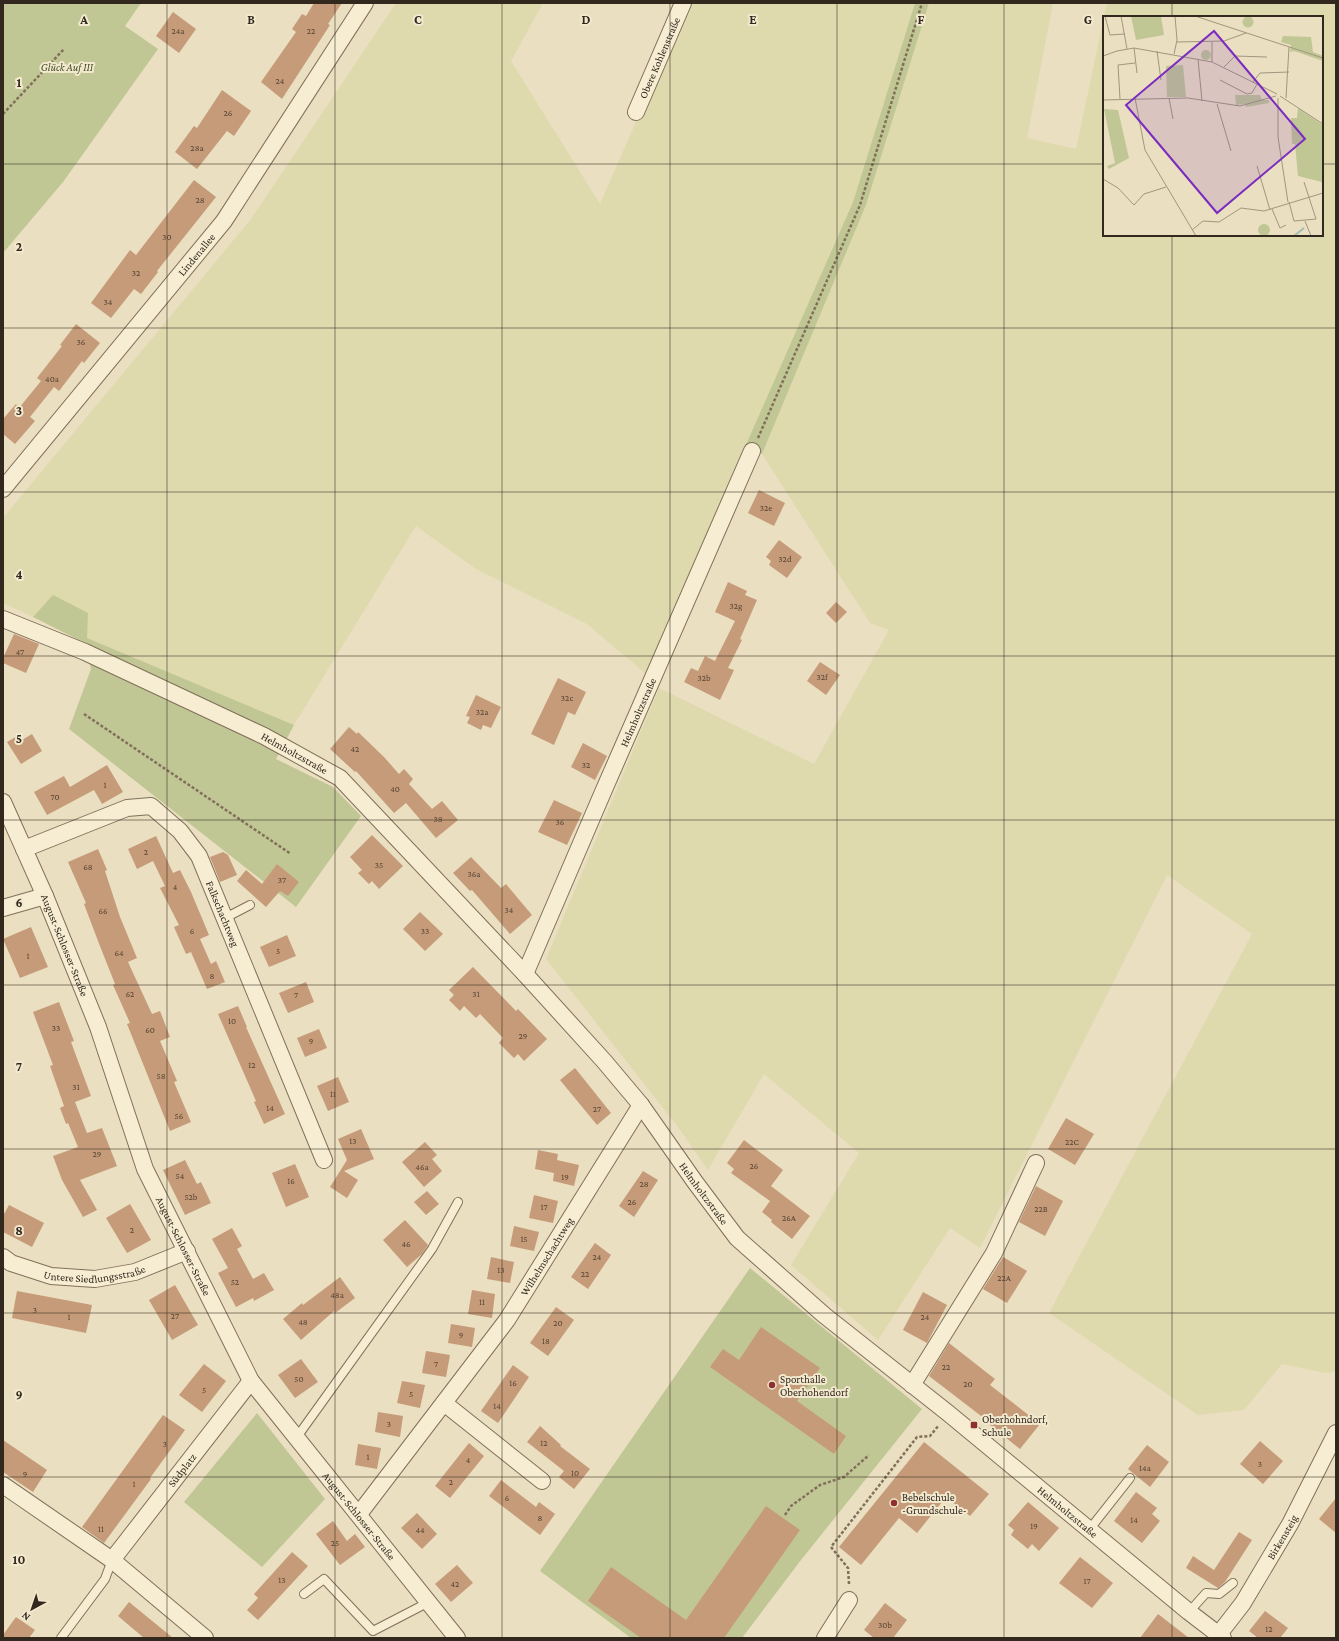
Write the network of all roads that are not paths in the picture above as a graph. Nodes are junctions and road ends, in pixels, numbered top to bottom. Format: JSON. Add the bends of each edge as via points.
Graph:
{"nodes":[{"id":1,"x":365,"y":3,"type":"edge"},
{"id":2,"x":683,"y":3,"type":"edge"},
{"id":3,"x":636,"y":112,"type":"dead end"},
{"id":4,"x":752,"y":451,"type":"road end"},
{"id":5,"x":3,"y":489,"type":"edge"},
{"id":6,"x":3,"y":619,"type":"edge"},
{"id":7,"x":3,"y":802,"type":"edge"},
{"id":8,"x":24,"y":848,"type":"junction"},
{"id":9,"x":45,"y":896,"type":"junction"},
{"id":10,"x":250,"y":905,"type":"dead end"},
{"id":11,"x":3,"y":908,"type":"edge"},
{"id":12,"x":225,"y":918,"type":"junction"},
{"id":13,"x":525,"y":974,"type":"junction"},
{"id":14,"x":641,"y":1105,"type":"junction"},
{"id":15,"x":324,"y":1160,"type":"dead end"},
{"id":16,"x":1036,"y":1163,"type":"dead end"},
{"id":17,"x":458,"y":1202,"type":"dead end"},
{"id":18,"x":187,"y":1251,"type":"junction"},
{"id":19,"x":3,"y":1257,"type":"edge"},
{"id":20,"x":251,"y":1381,"type":"junction"},
{"id":21,"x":912,"y":1385,"type":"junction"},
{"id":22,"x":444,"y":1402,"type":"junction"},
{"id":23,"x":1336,"y":1433,"type":"edge"},
{"id":24,"x":297,"y":1437,"type":"junction"},
{"id":25,"x":1130,"y":1478,"type":"dead end"},
{"id":26,"x":542,"y":1481,"type":"dead end"},
{"id":27,"x":3,"y":1485,"type":"edge"},
{"id":28,"x":359,"y":1514,"type":"junction"},
{"id":29,"x":1089,"y":1530,"type":"junction"},
{"id":30,"x":112,"y":1560,"type":"junction"},
{"id":31,"x":1233,"y":1583,"type":"dead end"},
{"id":32,"x":304,"y":1594,"type":"dead end"},
{"id":33,"x":849,"y":1600,"type":"road end"},
{"id":34,"x":429,"y":1602,"type":"junction"},
{"id":35,"x":1189,"y":1612,"type":"junction"},
{"id":36,"x":1221,"y":1636,"type":"edge"},
{"id":37,"x":61,"y":1638,"type":"edge"},
{"id":38,"x":205,"y":1638,"type":"edge"},
{"id":39,"x":457,"y":1638,"type":"edge"},
{"id":40,"x":825,"y":1638,"type":"edge"}],
"edges":[{"from":1,"to":5,"type":"street","name":"Lindenallee","via":[[224,221]]},
{"from":2,"to":3,"type":"street","name":"Obere Kohlenstraße"},
{"from":4,"to":13,"type":"street","name":"Helmholtzstraße"},
{"from":6,"to":13,"type":"street","name":"Helmholtzstraße","via":[[100,659],[264,736],[340,778]]},
{"from":7,"to":8,"type":"street","name":"August-Schlosser-Straße"},
{"from":8,"to":9,"type":"street","name":"August-Schlosser-Straße"},
{"from":8,"to":12,"type":"street","name":"Falkschachtweg","via":[[127,808],[151,806],[180,831],[199,856]]},
{"from":9,"to":11,"type":"street"},
{"from":9,"to":18,"type":"street","name":"August-Schlosser-Straße","via":[[98,1027],[145,1169]]},
{"from":10,"to":12,"type":"lane"},
{"from":12,"to":15,"type":"street","name":"Falkschachtweg"},
{"from":13,"to":14,"type":"street","name":"Helmholtzstraße"},
{"from":14,"to":21,"type":"street","name":"Helmholtzstraße","via":[[737,1238],[824,1315]]},
{"from":14,"to":22,"type":"street","name":"Wilhelmschachtweg","via":[[507,1320]]},
{"from":16,"to":21,"type":"street","via":[[994,1253]]},
{"from":17,"to":24,"type":"lane","via":[[432,1249]]},
{"from":18,"to":19,"type":"street","name":"Untere Siedlungsstraße","via":[[135,1272],[95,1279],[51,1276],[11,1263]]},
{"from":18,"to":20,"type":"street","name":"August-Schlosser-Straße"},
{"from":20,"to":24,"type":"street","name":"August-Schlosser-Straße"},
{"from":20,"to":30,"type":"street","name":"Südplatz"},
{"from":21,"to":29,"type":"street","name":"Helmholtzstraße"},
{"from":22,"to":26,"type":"street"},
{"from":22,"to":28,"type":"street","name":"Wilhelmschachtweg"},
{"from":23,"to":36,"type":"street","name":"Birkensteig","via":[[1290,1524]]},
{"from":24,"to":28,"type":"street","name":"August-Schlosser-Straße"},
{"from":25,"to":29,"type":"lane"},
{"from":27,"to":30,"type":"street"},
{"from":28,"to":34,"type":"street","name":"August-Schlosser-Straße"},
{"from":29,"to":35,"type":"street","name":"Helmholtzstraße"},
{"from":30,"to":37,"type":"lane","via":[[105,1579]]},
{"from":30,"to":38,"type":"street"},
{"from":31,"to":35,"type":"lane","via":[[1219,1594],[1206,1593]]},
{"from":32,"to":34,"type":"lane","via":[[324,1579],[372,1631]]},
{"from":33,"to":40,"type":"street"},
{"from":34,"to":39,"type":"street","name":"August-Schlosser-Straße"},
{"from":35,"to":36,"type":"street","name":"Helmholtzstraße"}]}
